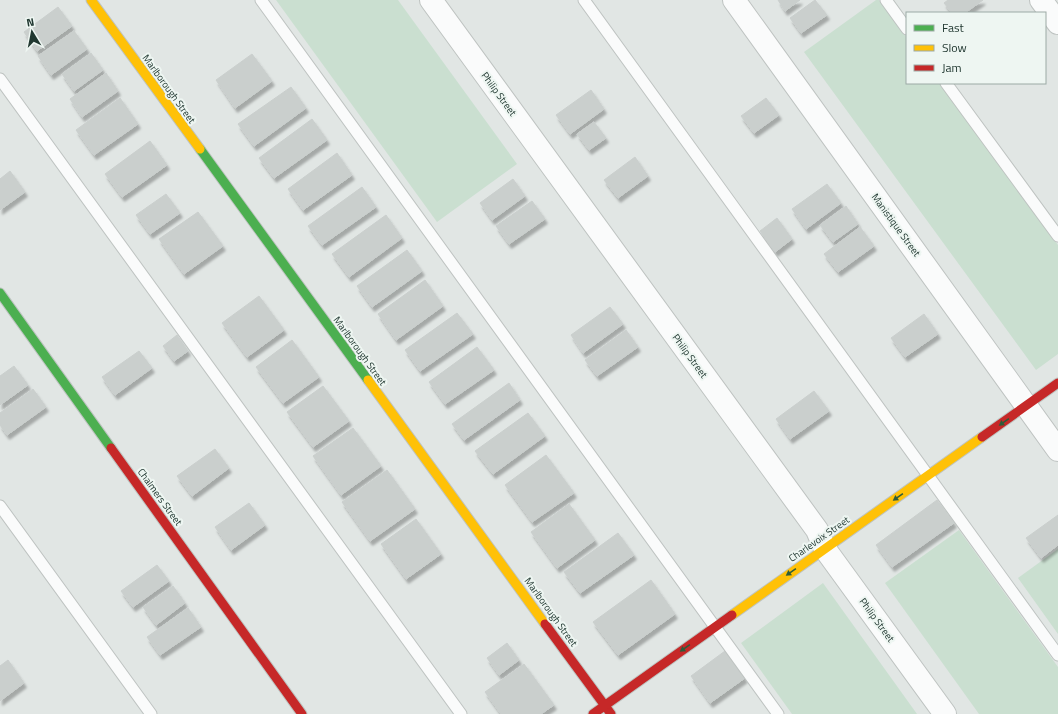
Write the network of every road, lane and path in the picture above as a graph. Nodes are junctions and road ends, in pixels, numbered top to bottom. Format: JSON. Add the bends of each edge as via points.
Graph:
{"nodes":[{"id":1,"x":91,"y":0,"type":"edge"},
{"id":2,"x":261,"y":0,"type":"edge"},
{"id":3,"x":431,"y":0,"type":"edge"},
{"id":4,"x":584,"y":0,"type":"edge"},
{"id":5,"x":734,"y":0,"type":"edge"},
{"id":6,"x":886,"y":0,"type":"edge"},
{"id":7,"x":1041,"y":0,"type":"edge"},
{"id":8,"x":1058,"y":23,"type":"edge"},
{"id":9,"x":906,"y":28,"type":"edge"},
{"id":10,"x":0,"y":79,"type":"edge"},
{"id":11,"x":947,"y":84,"type":"edge"},
{"id":12,"x":1058,"y":236,"type":"edge"},
{"id":13,"x":0,"y":293,"type":"edge"},
{"id":14,"x":1058,"y":383,"type":"edge"},
{"id":15,"x":1026,"y":406,"type":"junction"},
{"id":16,"x":1058,"y":450,"type":"edge"},
{"id":17,"x":929,"y":475,"type":"junction"},
{"id":18,"x":0,"y":506,"type":"edge"},
{"id":19,"x":825,"y":549,"type":"junction"},
{"id":20,"x":714,"y":627,"type":"junction"},
{"id":21,"x":1058,"y":654,"type":"edge"},
{"id":22,"x":605,"y":705,"type":"junction"},
{"id":23,"x":151,"y":714,"type":"edge"},
{"id":24,"x":302,"y":714,"type":"edge"},
{"id":25,"x":461,"y":714,"type":"edge"},
{"id":26,"x":592,"y":714,"type":"edge"},
{"id":27,"x":611,"y":714,"type":"edge"},
{"id":28,"x":778,"y":714,"type":"edge"},
{"id":29,"x":945,"y":714,"type":"edge"}],
"edges":[{"from":1,"to":22,"type":"street","name":"Marlborough Street"},
{"from":2,"to":20,"type":"lane"},
{"from":3,"to":19,"type":"street","name":"Philip Street","via":[[817,530]]},
{"from":4,"to":17,"type":"lane"},
{"from":5,"to":15,"type":"street","name":"Manistique Street"},
{"from":6,"to":9,"type":"lane"},
{"from":7,"to":8,"type":"street"},
{"from":10,"to":25,"type":"lane"},
{"from":11,"to":12,"type":"lane"},
{"from":13,"to":24,"type":"street","name":"Chalmers Street"},
{"from":14,"to":15,"type":"street","name":"Charlevoix Street"},
{"from":15,"to":16,"type":"street","name":"Manistique Street"},
{"from":15,"to":17,"type":"street","name":"Charlevoix Street","one_way":true},
{"from":17,"to":19,"type":"street","name":"Charlevoix Street","one_way":true},
{"from":17,"to":21,"type":"lane"},
{"from":18,"to":23,"type":"lane"},
{"from":19,"to":20,"type":"street","name":"Charlevoix Street","one_way":true},
{"from":19,"to":29,"type":"street","name":"Philip Street"},
{"from":20,"to":22,"type":"street","name":"Charlevoix Street","one_way":true},
{"from":20,"to":28,"type":"lane"},
{"from":22,"to":26,"type":"street","name":"Charlevoix Street"},
{"from":22,"to":27,"type":"street","name":"Marlborough Street"}]}
